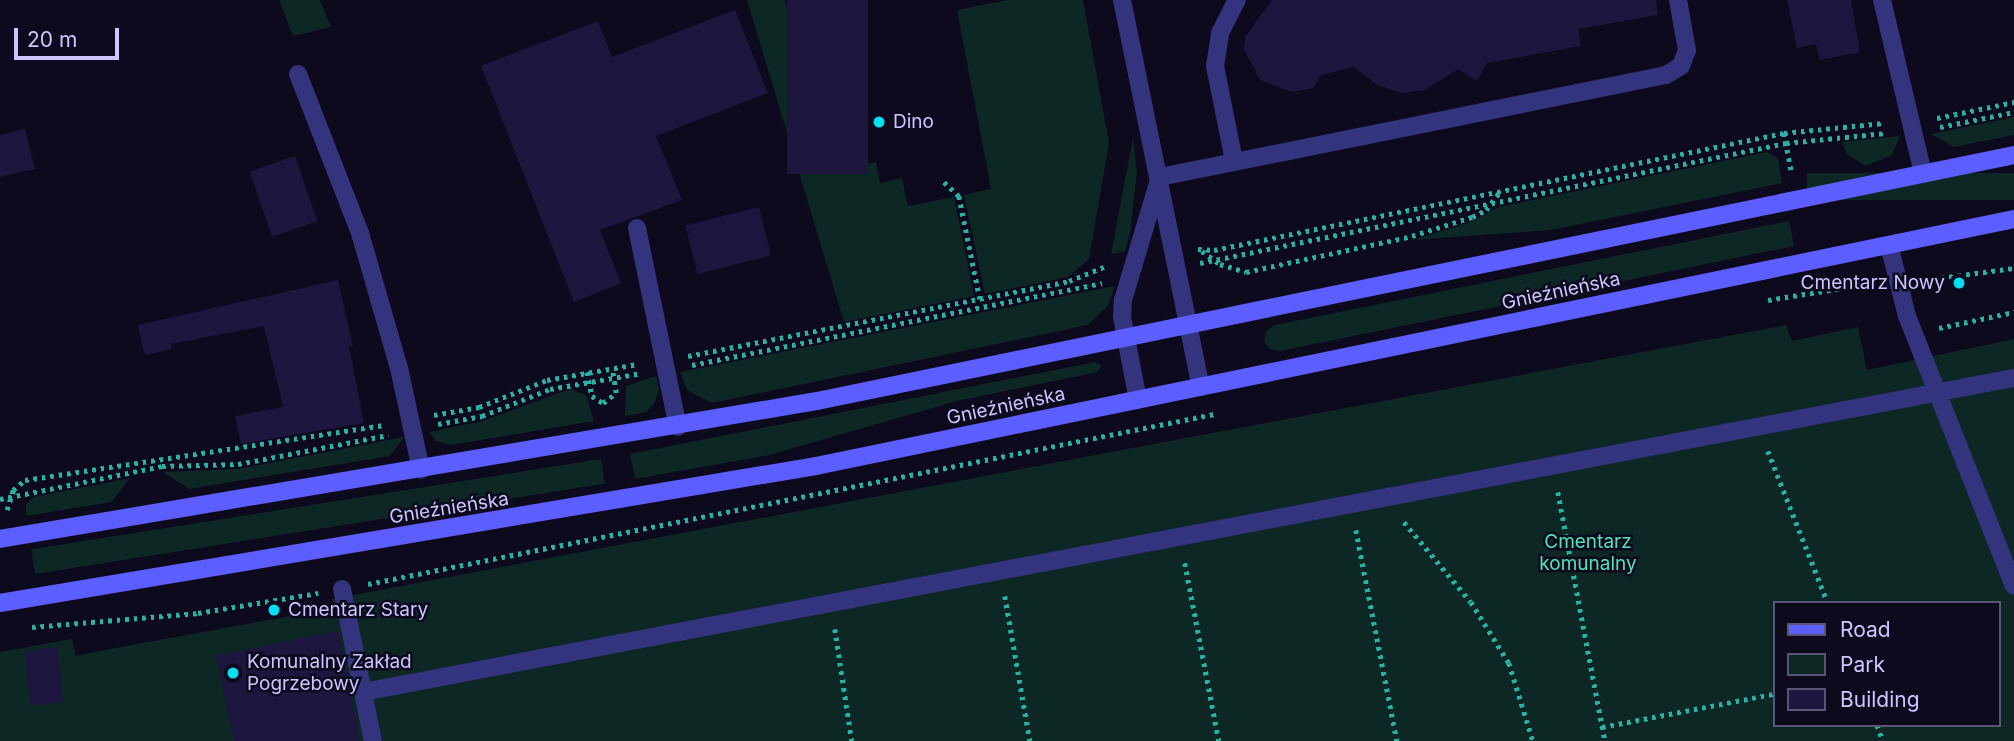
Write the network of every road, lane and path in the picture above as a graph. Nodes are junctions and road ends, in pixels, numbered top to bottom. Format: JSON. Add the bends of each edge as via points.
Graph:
{"nodes":[{"id":1,"x":1122,"y":0,"type":"edge"},
{"id":2,"x":1237,"y":0,"type":"edge"},
{"id":3,"x":1678,"y":0,"type":"edge"},
{"id":4,"x":1882,"y":0,"type":"edge"},
{"id":5,"x":298,"y":75,"type":"dead end"},
{"id":6,"x":2014,"y":102,"type":"edge"},
{"id":7,"x":2014,"y":112,"type":"edge"},
{"id":8,"x":1912,"y":124,"type":"junction"},
{"id":9,"x":1784,"y":133,"type":"junction"},
{"id":10,"x":1786,"y":142,"type":"junction"},
{"id":11,"x":2014,"y":155,"type":"edge"},
{"id":12,"x":1234,"y":161,"type":"junction"},
{"id":13,"x":1923,"y":174,"type":"junction"},
{"id":14,"x":1160,"y":177,"type":"junction"},
{"id":15,"x":1793,"y":180,"type":"dead end"},
{"id":16,"x":944,"y":182,"type":"dead end"},
{"id":17,"x":1500,"y":192,"type":"junction"},
{"id":18,"x":1491,"y":203,"type":"junction"},
{"id":19,"x":2014,"y":219,"type":"edge"},
{"id":20,"x":638,"y":228,"type":"dead end"},
{"id":21,"x":1193,"y":239,"type":"dead end"},
{"id":22,"x":1889,"y":245,"type":"junction"},
{"id":23,"x":1200,"y":249,"type":"junction"},
{"id":24,"x":1191,"y":250,"type":"dead end"},
{"id":25,"x":1214,"y":260,"type":"junction"},
{"id":26,"x":1112,"y":265,"type":"dead end"},
{"id":27,"x":1177,"y":268,"type":"junction"},
{"id":28,"x":1129,"y":278,"type":"junction"},
{"id":29,"x":980,"y":299,"type":"junction"},
{"id":30,"x":2014,"y":312,"type":"edge"},
{"id":31,"x":1189,"y":324,"type":"junction"},
{"id":32,"x":1914,"y":333,"type":"junction"},
{"id":33,"x":1126,"y":337,"type":"junction"},
{"id":34,"x":665,"y":363,"type":"junction"},
{"id":35,"x":612,"y":368,"type":"junction"},
{"id":36,"x":587,"y":372,"type":"junction"},
{"id":37,"x":613,"y":377,"type":"junction"},
{"id":38,"x":2014,"y":378,"type":"edge"},
{"id":39,"x":589,"y":381,"type":"junction"},
{"id":40,"x":1201,"y":387,"type":"junction"},
{"id":41,"x":1938,"y":394,"type":"junction"},
{"id":42,"x":1138,"y":400,"type":"junction"},
{"id":43,"x":412,"y":424,"type":"junction"},
{"id":44,"x":678,"y":427,"type":"junction"},
{"id":45,"x":1759,"y":428,"type":"junction"},
{"id":46,"x":1553,"y":467,"type":"junction"},
{"id":47,"x":421,"y":470,"type":"junction"},
{"id":48,"x":10,"y":497,"type":"junction"},
{"id":49,"x":0,"y":499,"type":"edge"},
{"id":50,"x":1379,"y":500,"type":"junction"},
{"id":51,"x":1351,"y":505,"type":"junction"},
{"id":52,"x":0,"y":511,"type":"edge"},
{"id":53,"x":1180,"y":537,"type":"junction"},
{"id":54,"x":0,"y":539,"type":"edge"},
{"id":55,"x":1002,"y":582,"type":"dead end"},
{"id":56,"x":2014,"y":586,"type":"edge"},
{"id":57,"x":342,"y":589,"type":"dead end"},
{"id":58,"x":1827,"y":601,"type":"edge"},
{"id":59,"x":0,"y":603,"type":"edge"},
{"id":60,"x":832,"y":604,"type":"junction"},
{"id":61,"x":363,"y":692,"type":"junction"},
{"id":62,"x":1772,"y":694,"type":"edge"},
{"id":63,"x":1602,"y":727,"type":"junction"},
{"id":64,"x":373,"y":741,"type":"edge"},
{"id":65,"x":852,"y":741,"type":"edge"},
{"id":66,"x":1030,"y":741,"type":"edge"},
{"id":67,"x":1219,"y":741,"type":"edge"},
{"id":68,"x":1397,"y":741,"type":"edge"},
{"id":69,"x":1533,"y":741,"type":"edge"},
{"id":70,"x":1605,"y":741,"type":"edge"}],
"edges":[{"from":1,"to":14,"type":"street"},
{"from":2,"to":12,"type":"street","via":[[1220,33],[1215,65]]},
{"from":3,"to":12,"type":"street","via":[[1687,50],[1681,66],[1666,75]]},
{"from":4,"to":8,"type":"street"},
{"from":5,"to":43,"type":"street","via":[[360,233]]},
{"from":6,"to":8,"type":"path"},
{"from":7,"to":8,"type":"path"},
{"from":8,"to":9,"type":"path"},
{"from":8,"to":10,"type":"path"},
{"from":8,"to":13,"type":"street"},
{"from":9,"to":10,"type":"path"},
{"from":9,"to":17,"type":"path"},
{"from":10,"to":15,"type":"path"},
{"from":10,"to":18,"type":"path"},
{"from":11,"to":13,"type":"main road"},
{"from":12,"to":14,"type":"street"},
{"from":13,"to":31,"type":"main road"},
{"from":14,"to":27,"type":"street"},
{"from":14,"to":28,"type":"street"},
{"from":16,"to":29,"type":"path","via":[[959,196]]},
{"from":17,"to":18,"type":"path"},
{"from":17,"to":23,"type":"path","via":[[1214,250]]},
{"from":18,"to":25,"type":"path"},
{"from":18,"to":25,"type":"path","via":[[1472,217],[1412,236],[1246,272]]},
{"from":19,"to":22,"type":"main road","name":"Gnieźnieńska"},
{"from":20,"to":34,"type":"street"},
{"from":21,"to":23,"type":"path"},
{"from":22,"to":32,"type":"street"},
{"from":22,"to":40,"type":"main road","name":"Gnieźnieńska"},
{"from":23,"to":24,"type":"path"},
{"from":23,"to":25,"type":"path"},
{"from":25,"to":27,"type":"path"},
{"from":26,"to":29,"type":"path","via":[[1069,281]]},
{"from":27,"to":31,"type":"street"},
{"from":28,"to":33,"type":"street","via":[[1122,317]]},
{"from":28,"to":34,"type":"path"},
{"from":29,"to":34,"type":"path"},
{"from":30,"to":32,"type":"path"},
{"from":31,"to":33,"type":"main road"},
{"from":31,"to":40,"type":"street"},
{"from":32,"to":41,"type":"street"},
{"from":33,"to":42,"type":"street"},
{"from":33,"to":44,"type":"main road"},
{"from":34,"to":35,"type":"path"},
{"from":34,"to":37,"type":"path"},
{"from":34,"to":44,"type":"street"},
{"from":35,"to":36,"type":"path"},
{"from":35,"to":37,"type":"path"},
{"from":36,"to":39,"type":"path"},
{"from":36,"to":43,"type":"path","via":[[547,380],[479,407]]},
{"from":37,"to":39,"type":"path"},
{"from":37,"to":39,"type":"path","via":[[615,393],[603,402],[592,396]]},
{"from":38,"to":41,"type":"street"},
{"from":39,"to":43,"type":"path","via":[[550,389],[482,416]]},
{"from":40,"to":42,"type":"main road","name":"Gnieźnieńska"},
{"from":41,"to":45,"type":"street"},
{"from":41,"to":56,"type":"street"},
{"from":42,"to":59,"type":"main road","name":"Gnieźnieńska","via":[[753,478]]},
{"from":43,"to":47,"type":"street"},
{"from":43,"to":48,"type":"path","via":[[238,464],[162,466]]},
{"from":43,"to":48,"type":"path","via":[[239,450],[160,456],[41,477],[25,480]]},
{"from":44,"to":47,"type":"main road"},
{"from":45,"to":46,"type":"street"},
{"from":45,"to":58,"type":"path"},
{"from":46,"to":50,"type":"street"},
{"from":46,"to":63,"type":"path"},
{"from":47,"to":54,"type":"main road"},
{"from":48,"to":49,"type":"path"},
{"from":48,"to":52,"type":"path","via":[[9,510]]},
{"from":50,"to":51,"type":"street"},
{"from":50,"to":69,"type":"path","via":[[1412,530],[1471,602],[1509,663]]},
{"from":51,"to":53,"type":"street"},
{"from":51,"to":68,"type":"path"},
{"from":53,"to":60,"type":"street"},
{"from":53,"to":67,"type":"path"},
{"from":55,"to":66,"type":"path"},
{"from":57,"to":61,"type":"street"},
{"from":60,"to":61,"type":"street"},
{"from":60,"to":65,"type":"path"},
{"from":61,"to":64,"type":"street"},
{"from":62,"to":63,"type":"path"},
{"from":63,"to":70,"type":"path"}]}
